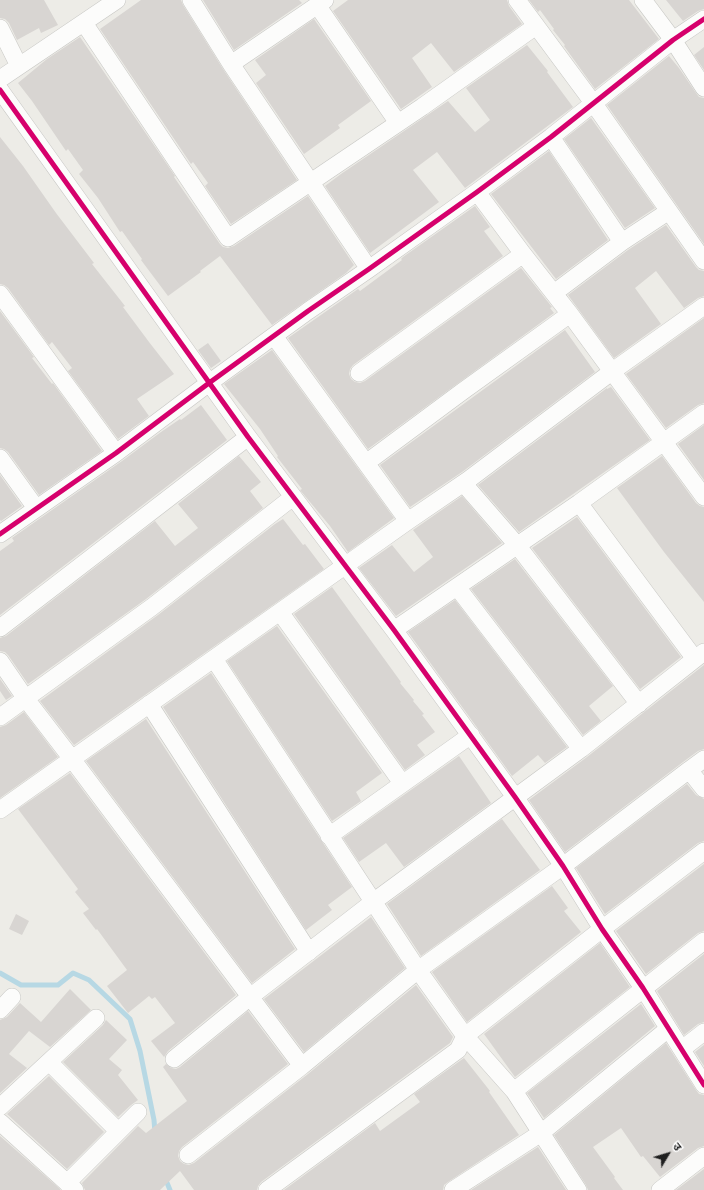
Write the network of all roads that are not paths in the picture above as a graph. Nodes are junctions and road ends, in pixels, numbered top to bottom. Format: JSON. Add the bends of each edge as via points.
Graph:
{"nodes":[{"id":1,"x":117,"y":0,"type":"edge"},
{"id":2,"x":191,"y":0,"type":"edge"},
{"id":3,"x":517,"y":0,"type":"edge"},
{"id":4,"x":643,"y":0,"type":"edge"},
{"id":5,"x":321,"y":2,"type":"edge"},
{"id":6,"x":704,"y":19,"type":"edge"},
{"id":7,"x":84,"y":23,"type":"junction"},
{"id":8,"x":536,"y":26,"type":"junction"},
{"id":9,"x":0,"y":28,"type":"edge"},
{"id":10,"x":673,"y":40,"type":"junction"},
{"id":11,"x":231,"y":64,"type":"junction"},
{"id":12,"x":19,"y":66,"type":"junction"},
{"id":13,"x":0,"y":79,"type":"edge"},
{"id":14,"x":704,"y":88,"type":"edge"},
{"id":15,"x":0,"y":90,"type":"edge"},
{"id":16,"x":594,"y":104,"type":"junction"},
{"id":17,"x":398,"y":123,"type":"junction"},
{"id":18,"x":551,"y":137,"type":"junction"},
{"id":19,"x":310,"y":182,"type":"junction"},
{"id":20,"x":477,"y":192,"type":"junction"},
{"id":21,"x":669,"y":211,"type":"junction"},
{"id":22,"x":622,"y":242,"type":"junction"},
{"id":23,"x":523,"y":254,"type":"junction"},
{"id":24,"x":704,"y":261,"type":"edge"},
{"id":25,"x":369,"y":269,"type":"junction"},
{"id":26,"x":554,"y":293,"type":"junction"},
{"id":27,"x":0,"y":294,"type":"edge"},
{"id":28,"x":704,"y":306,"type":"edge"},
{"id":29,"x":570,"y":314,"type":"junction"},
{"id":30,"x":274,"y":336,"type":"junction"},
{"id":31,"x":611,"y":372,"type":"junction"},
{"id":32,"x":359,"y":373,"type":"dead end"},
{"id":33,"x":209,"y":383,"type":"junction"},
{"id":34,"x":704,"y":413,"type":"edge"},
{"id":35,"x":248,"y":437,"type":"junction"},
{"id":36,"x":664,"y":442,"type":"junction"},
{"id":37,"x":116,"y":453,"type":"junction"},
{"id":38,"x":0,"y":458,"type":"edge"},
{"id":39,"x":366,"y":463,"type":"junction"},
{"id":40,"x":464,"y":484,"type":"junction"},
{"id":41,"x":293,"y":497,"type":"junction"},
{"id":42,"x":704,"y":497,"type":"edge"},
{"id":43,"x":579,"y":503,"type":"junction"},
{"id":44,"x":36,"y":508,"type":"junction"},
{"id":45,"x":408,"y":521,"type":"junction"},
{"id":46,"x":0,"y":534,"type":"edge"},
{"id":47,"x":518,"y":545,"type":"junction"},
{"id":48,"x":345,"y":566,"type":"junction"},
{"id":49,"x":457,"y":588,"type":"junction"},
{"id":50,"x":280,"y":612,"type":"junction"},
{"id":51,"x":0,"y":628,"type":"edge"},
{"id":52,"x":394,"y":630,"type":"junction"},
{"id":53,"x":699,"y":656,"type":"edge"},
{"id":54,"x":214,"y":659,"type":"junction"},
{"id":55,"x":0,"y":661,"type":"edge"},
{"id":56,"x":26,"y":699,"type":"junction"},
{"id":57,"x":149,"y":704,"type":"junction"},
{"id":58,"x":639,"y":704,"type":"junction"},
{"id":59,"x":0,"y":717,"type":"edge"},
{"id":60,"x":471,"y":736,"type":"junction"},
{"id":61,"x":580,"y":749,"type":"junction"},
{"id":62,"x":704,"y":758,"type":"edge"},
{"id":63,"x":72,"y":759,"type":"junction"},
{"id":64,"x":689,"y":770,"type":"junction"},
{"id":65,"x":402,"y":783,"type":"junction"},
{"id":66,"x":704,"y":789,"type":"edge"},
{"id":67,"x":515,"y":797,"type":"junction"},
{"id":68,"x":0,"y":810,"type":"edge"},
{"id":69,"x":330,"y":836,"type":"junction"},
{"id":70,"x":704,"y":851,"type":"edge"},
{"id":71,"x":563,"y":866,"type":"junction"},
{"id":72,"x":373,"y":902,"type":"junction"},
{"id":73,"x":602,"y":928,"type":"junction"},
{"id":74,"x":704,"y":941,"type":"edge"},
{"id":75,"x":309,"y":952,"type":"junction"},
{"id":76,"x":418,"y":970,"type":"junction"},
{"id":77,"x":643,"y":988,"type":"junction"},
{"id":78,"x":12,"y":997,"type":"dead end"},
{"id":79,"x":250,"y":997,"type":"junction"},
{"id":80,"x":0,"y":1010,"type":"edge"},
{"id":81,"x":96,"y":1018,"type":"dead end"},
{"id":82,"x":668,"y":1029,"type":"junction"},
{"id":83,"x":704,"y":1032,"type":"edge"},
{"id":84,"x":465,"y":1036,"type":"junction"},
{"id":85,"x":682,"y":1049,"type":"junction"},
{"id":86,"x":174,"y":1059,"type":"dead end"},
{"id":87,"x":49,"y":1062,"type":"junction"},
{"id":88,"x":302,"y":1066,"type":"junction"},
{"id":89,"x":704,"y":1085,"type":"edge"},
{"id":90,"x":514,"y":1091,"type":"junction"},
{"id":91,"x":0,"y":1107,"type":"edge"},
{"id":92,"x":138,"y":1112,"type":"dead end"},
{"id":93,"x":0,"y":1122,"type":"edge"},
{"id":94,"x":118,"y":1131,"type":"junction"},
{"id":95,"x":541,"y":1133,"type":"junction"},
{"id":96,"x":188,"y":1155,"type":"dead end"},
{"id":97,"x":704,"y":1156,"type":"edge"},
{"id":98,"x":71,"y":1186,"type":"edge"},
{"id":99,"x":267,"y":1190,"type":"edge"},
{"id":100,"x":453,"y":1190,"type":"edge"},
{"id":101,"x":578,"y":1190,"type":"edge"},
{"id":102,"x":660,"y":1190,"type":"edge"}],
"edges":[{"from":1,"to":7,"type":"street"},
{"from":2,"to":11,"type":"street"},
{"from":3,"to":8,"type":"street"},
{"from":4,"to":10,"type":"street"},
{"from":5,"to":11,"type":"street"},
{"from":5,"to":17,"type":"street"},
{"from":6,"to":10,"type":"street"},
{"from":7,"to":12,"type":"street"},
{"from":7,"to":19,"type":"street","via":[[228,238]]},
{"from":8,"to":16,"type":"street"},
{"from":8,"to":17,"type":"street"},
{"from":9,"to":12,"type":"street"},
{"from":10,"to":14,"type":"street"},
{"from":10,"to":16,"type":"street"},
{"from":11,"to":19,"type":"street"},
{"from":12,"to":13,"type":"street"},
{"from":15,"to":33,"type":"street"},
{"from":16,"to":18,"type":"street"},
{"from":16,"to":21,"type":"street"},
{"from":17,"to":19,"type":"street"},
{"from":18,"to":20,"type":"street"},
{"from":18,"to":22,"type":"street"},
{"from":19,"to":25,"type":"street"},
{"from":20,"to":23,"type":"street"},
{"from":20,"to":25,"type":"street"},
{"from":21,"to":22,"type":"street"},
{"from":21,"to":24,"type":"street"},
{"from":22,"to":26,"type":"street"},
{"from":23,"to":26,"type":"street"},
{"from":23,"to":32,"type":"street"},
{"from":25,"to":30,"type":"street"},
{"from":26,"to":29,"type":"street"},
{"from":27,"to":37,"type":"street"},
{"from":28,"to":31,"type":"street"},
{"from":29,"to":31,"type":"street"},
{"from":29,"to":39,"type":"street"},
{"from":30,"to":33,"type":"street"},
{"from":30,"to":39,"type":"street"},
{"from":31,"to":36,"type":"street"},
{"from":31,"to":40,"type":"street"},
{"from":33,"to":35,"type":"street"},
{"from":33,"to":37,"type":"street"},
{"from":34,"to":36,"type":"street"},
{"from":35,"to":41,"type":"street"},
{"from":35,"to":51,"type":"street"},
{"from":36,"to":42,"type":"street"},
{"from":36,"to":43,"type":"street"},
{"from":37,"to":44,"type":"street"},
{"from":38,"to":44,"type":"street"},
{"from":39,"to":45,"type":"street"},
{"from":40,"to":45,"type":"street"},
{"from":40,"to":47,"type":"street"},
{"from":41,"to":48,"type":"street"},
{"from":41,"to":56,"type":"street","via":[[152,607]]},
{"from":43,"to":47,"type":"street"},
{"from":43,"to":53,"type":"street"},
{"from":44,"to":46,"type":"street"},
{"from":45,"to":48,"type":"street"},
{"from":47,"to":49,"type":"street"},
{"from":47,"to":58,"type":"street"},
{"from":48,"to":50,"type":"street"},
{"from":48,"to":52,"type":"street"},
{"from":49,"to":52,"type":"street"},
{"from":49,"to":61,"type":"street"},
{"from":50,"to":54,"type":"street"},
{"from":50,"to":65,"type":"street"},
{"from":52,"to":60,"type":"street"},
{"from":53,"to":58,"type":"street"},
{"from":54,"to":57,"type":"street"},
{"from":54,"to":69,"type":"street"},
{"from":55,"to":56,"type":"street"},
{"from":56,"to":59,"type":"street"},
{"from":56,"to":63,"type":"street"},
{"from":57,"to":63,"type":"street"},
{"from":57,"to":75,"type":"street"},
{"from":58,"to":61,"type":"street"},
{"from":60,"to":65,"type":"street"},
{"from":60,"to":67,"type":"street"},
{"from":61,"to":67,"type":"street"},
{"from":62,"to":64,"type":"street"},
{"from":63,"to":68,"type":"street"},
{"from":63,"to":79,"type":"street"},
{"from":64,"to":66,"type":"street"},
{"from":64,"to":71,"type":"street"},
{"from":65,"to":69,"type":"street"},
{"from":67,"to":71,"type":"street"},
{"from":67,"to":72,"type":"street"},
{"from":69,"to":72,"type":"street"},
{"from":70,"to":73,"type":"street"},
{"from":71,"to":73,"type":"street"},
{"from":71,"to":76,"type":"street"},
{"from":72,"to":75,"type":"street"},
{"from":72,"to":76,"type":"street"},
{"from":73,"to":77,"type":"street"},
{"from":73,"to":84,"type":"street"},
{"from":74,"to":77,"type":"street"},
{"from":75,"to":79,"type":"street"},
{"from":76,"to":84,"type":"street"},
{"from":76,"to":88,"type":"street"},
{"from":77,"to":82,"type":"street"},
{"from":77,"to":90,"type":"street"},
{"from":78,"to":80,"type":"street"},
{"from":79,"to":86,"type":"street"},
{"from":79,"to":88,"type":"street"},
{"from":81,"to":87,"type":"street"},
{"from":82,"to":85,"type":"street"},
{"from":82,"to":95,"type":"street"},
{"from":83,"to":85,"type":"street"},
{"from":84,"to":90,"type":"street"},
{"from":84,"to":99,"type":"street","via":[[458,1050]]},
{"from":85,"to":89,"type":"street"},
{"from":87,"to":91,"type":"street"},
{"from":87,"to":94,"type":"street"},
{"from":88,"to":96,"type":"street"},
{"from":90,"to":95,"type":"street"},
{"from":92,"to":94,"type":"street"},
{"from":93,"to":98,"type":"street"},
{"from":94,"to":98,"type":"street"},
{"from":95,"to":100,"type":"street"},
{"from":95,"to":101,"type":"street"},
{"from":97,"to":102,"type":"street"}]}
